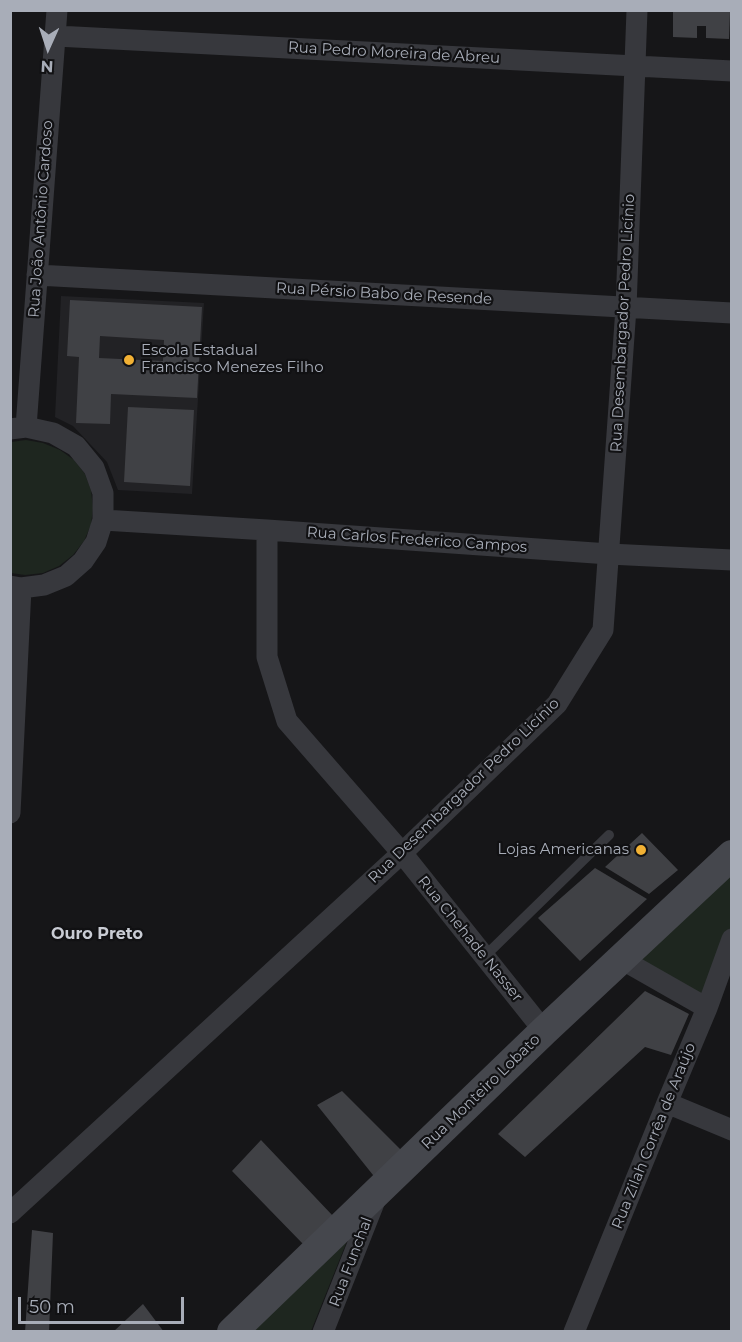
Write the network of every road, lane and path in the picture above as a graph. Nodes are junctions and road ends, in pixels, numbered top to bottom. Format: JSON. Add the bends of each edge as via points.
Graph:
{"nodes":[{"id":1,"x":57,"y":10,"type":"edge"},
{"id":2,"x":637,"y":10,"type":"edge"},
{"id":3,"x":56,"y":36,"type":"junction"},
{"id":4,"x":634,"y":65,"type":"junction"},
{"id":5,"x":732,"y":71,"type":"edge"},
{"id":6,"x":37,"y":275,"type":"junction"},
{"id":7,"x":626,"y":308,"type":"junction"},
{"id":8,"x":732,"y":313,"type":"edge"},
{"id":9,"x":18,"y":428,"type":"edge"},
{"id":10,"x":104,"y":520,"type":"junction"},
{"id":11,"x":267,"y":530,"type":"junction"},
{"id":12,"x":609,"y":554,"type":"junction"},
{"id":13,"x":732,"y":560,"type":"edge"},
{"id":14,"x":16,"y":587,"type":"edge"},
{"id":15,"x":10,"y":813,"type":"edge"},
{"id":16,"x":609,"y":835,"type":"dead end"},
{"id":17,"x":402,"y":854,"type":"junction"},
{"id":18,"x":732,"y":855,"type":"edge"},
{"id":19,"x":732,"y":939,"type":"edge"},
{"id":20,"x":484,"y":957,"type":"junction"},
{"id":21,"x":621,"y":959,"type":"junction"},
{"id":22,"x":707,"y":1008,"type":"junction"},
{"id":23,"x":544,"y":1031,"type":"junction"},
{"id":24,"x":666,"y":1103,"type":"junction"},
{"id":25,"x":732,"y":1130,"type":"edge"},
{"id":26,"x":378,"y":1192,"type":"junction"},
{"id":27,"x":10,"y":1213,"type":"edge"},
{"id":28,"x":232,"y":1332,"type":"edge"},
{"id":29,"x":323,"y":1332,"type":"edge"},
{"id":30,"x":574,"y":1332,"type":"edge"}],
"edges":[{"from":1,"to":3,"type":"street","name":"Rua João Antônio Cardoso"},
{"from":2,"to":4,"type":"street","name":"Rua Desembargador Pedro Licínio"},
{"from":3,"to":4,"type":"street","name":"Rua Pedro Moreira de Abreu"},
{"from":3,"to":6,"type":"street","name":"Rua João Antônio Cardoso"},
{"from":4,"to":5,"type":"street","name":"Rua Pedro Moreira de Abreu"},
{"from":4,"to":7,"type":"street","name":"Rua Desembargador Pedro Licínio"},
{"from":6,"to":7,"type":"street","name":"Rua Pérsio Babo de Resende"},
{"from":6,"to":9,"type":"street","name":"Rua João Antônio Cardoso"},
{"from":7,"to":8,"type":"street","name":"Rua Pérsio Babo de Resende"},
{"from":7,"to":12,"type":"street","name":"Rua Desembargador Pedro Licínio"},
{"from":9,"to":10,"type":"street","via":[[53,432],[76,446],[94,468],[103,493]]},
{"from":10,"to":11,"type":"street","name":"Rua Carlos Frederico Campos"},
{"from":10,"to":14,"type":"street","via":[[96,542],[66,576],[44,585]]},
{"from":11,"to":12,"type":"street","name":"Rua Carlos Frederico Campos"},
{"from":11,"to":17,"type":"street","name":"Rua Chehade Nasser","via":[[267,657],[287,721]]},
{"from":12,"to":13,"type":"street","name":"Rua Carlos Frederico Campos"},
{"from":12,"to":17,"type":"street","name":"Rua Desembargador Pedro Licínio","via":[[603,630],[557,704]]},
{"from":14,"to":15,"type":"street"},
{"from":16,"to":20,"type":"lane"},
{"from":17,"to":20,"type":"street","name":"Rua Chehade Nasser"},
{"from":17,"to":27,"type":"street","name":"Rua Desembargador Pedro Licínio"},
{"from":18,"to":21,"type":"main road","name":"Rua Monteiro Lobato"},
{"from":19,"to":22,"type":"street","name":"Rua Zilah Corrêa de Araújo"},
{"from":20,"to":23,"type":"street","name":"Rua Chehade Nasser"},
{"from":21,"to":22,"type":"street"},
{"from":21,"to":23,"type":"main road","name":"Rua Monteiro Lobato"},
{"from":22,"to":24,"type":"street","name":"Rua Zilah Corrêa de Araújo"},
{"from":23,"to":26,"type":"main road","name":"Rua Monteiro Lobato"},
{"from":24,"to":25,"type":"street"},
{"from":24,"to":30,"type":"street","name":"Rua Zilah Corrêa de Araújo"},
{"from":26,"to":28,"type":"main road","name":"Rua Monteiro Lobato"},
{"from":26,"to":29,"type":"street","name":"Rua Funchal"}]}
